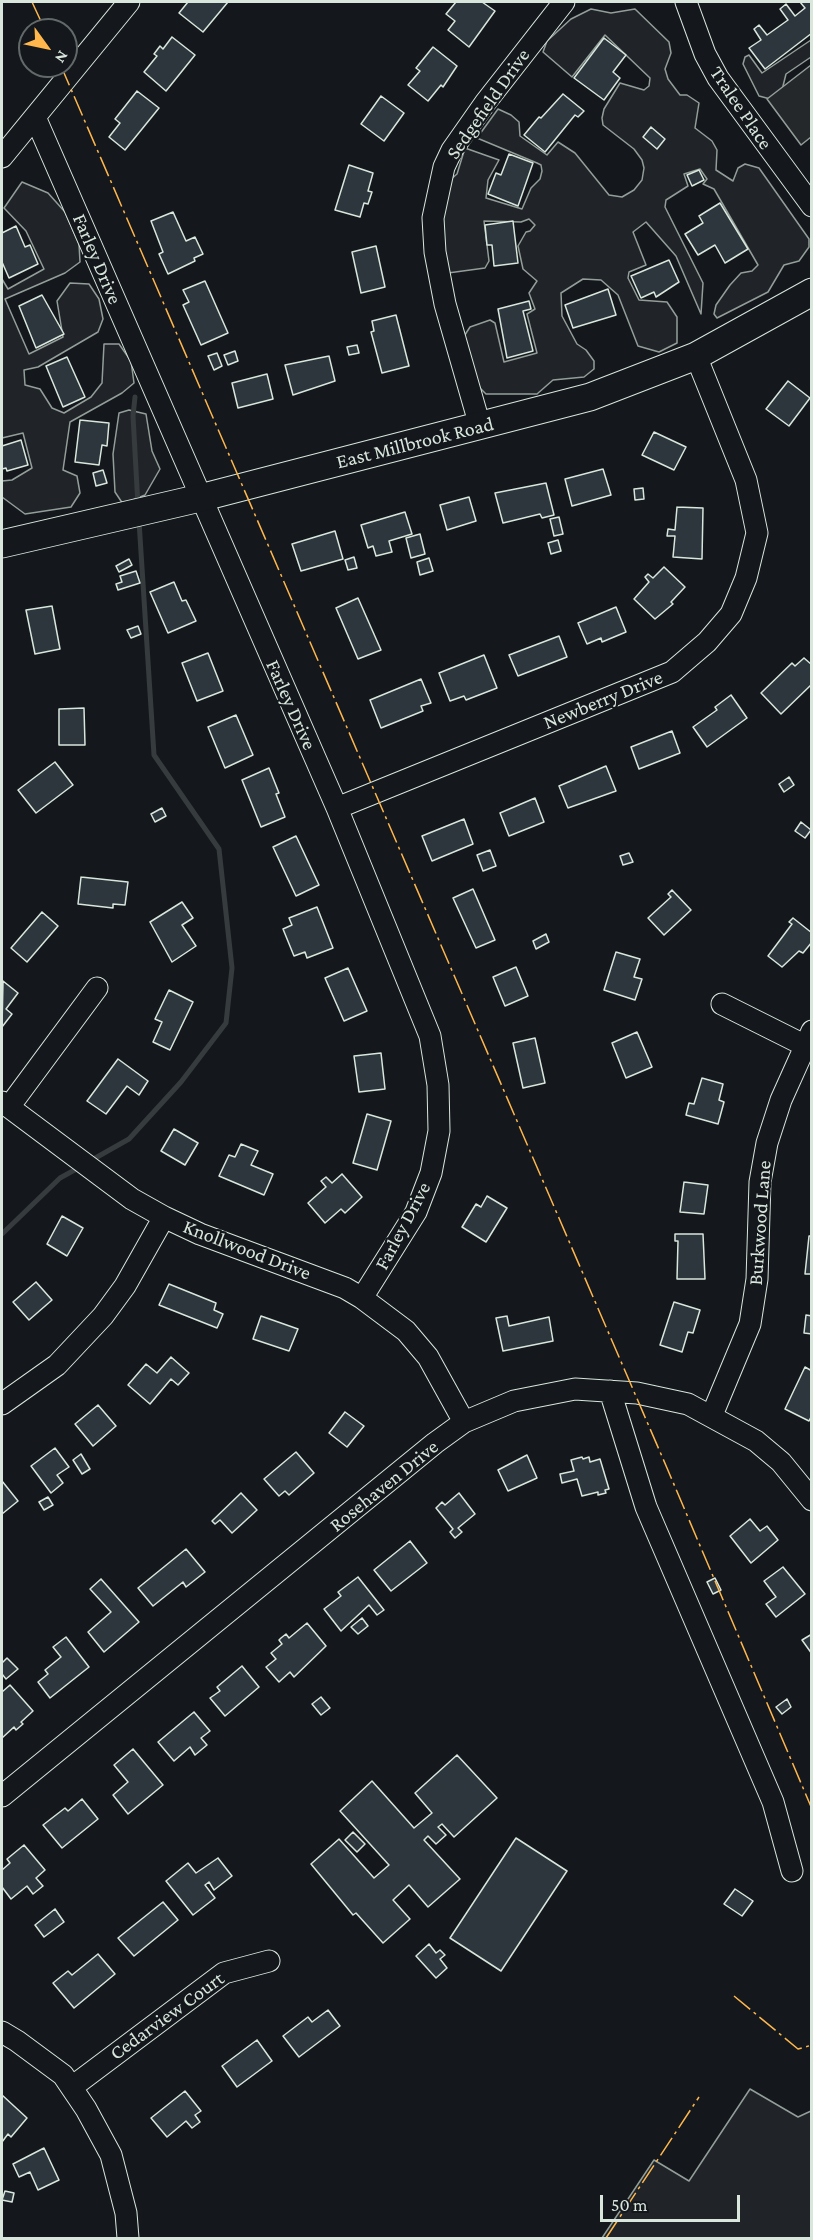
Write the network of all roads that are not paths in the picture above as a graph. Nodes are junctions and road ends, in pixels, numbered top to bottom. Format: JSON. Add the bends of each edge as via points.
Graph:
{"nodes":[{"id":1,"x":129,"y":2,"type":"edge"},
{"id":2,"x":564,"y":2,"type":"edge"},
{"id":3,"x":686,"y":2,"type":"edge"},
{"id":4,"x":35,"y":117,"type":"junction"},
{"id":5,"x":2,"y":157,"type":"edge"},
{"id":6,"x":812,"y":206,"type":"edge"},
{"id":7,"x":812,"y":292,"type":"edge"},
{"id":8,"x":696,"y":356,"type":"junction"},
{"id":9,"x":480,"y":426,"type":"junction"},
{"id":10,"x":200,"y":498,"type":"junction"},
{"id":11,"x":2,"y":544,"type":"edge"},
{"id":12,"x":337,"y":808,"type":"junction"},
{"id":13,"x":97,"y":988,"type":"dead end"},
{"id":14,"x":722,"y":1004,"type":"dead end"},
{"id":15,"x":809,"y":1041,"type":"edge"},
{"id":16,"x":5,"y":1105,"type":"edge"},
{"id":17,"x":164,"y":1217,"type":"junction"},
{"id":18,"x":362,"y":1298,"type":"junction"},
{"id":19,"x":609,"y":1391,"type":"junction"},
{"id":20,"x":2,"y":1404,"type":"edge"},
{"id":21,"x":712,"y":1415,"type":"junction"},
{"id":22,"x":464,"y":1422,"type":"junction"},
{"id":23,"x":812,"y":1500,"type":"edge"},
{"id":24,"x":2,"y":1796,"type":"edge"},
{"id":25,"x":792,"y":1871,"type":"dead end"},
{"id":26,"x":269,"y":1961,"type":"dead end"},
{"id":27,"x":2,"y":2032,"type":"edge"},
{"id":28,"x":72,"y":2087,"type":"junction"},
{"id":29,"x":128,"y":2238,"type":"edge"}],
"edges":[{"from":1,"to":4,"type":"street"},
{"from":2,"to":9,"type":"street","name":"Sedgefield Drive","via":[[484,102],[452,150],[444,166],[433,218],[435,252],[446,304]]},
{"from":3,"to":6,"type":"street","name":"Tralee Place","via":[[718,78]]},
{"from":4,"to":5,"type":"street"},
{"from":4,"to":10,"type":"street","name":"Farley Drive"},
{"from":7,"to":8,"type":"main road","name":"East Millbrook Road"},
{"from":8,"to":9,"type":"main road","name":"East Millbrook Road","via":[[590,397]]},
{"from":8,"to":12,"type":"street","name":"Newberry Drive","via":[[746,480],[757,533],[746,578],[731,614],[707,642],[672,672]]},
{"from":9,"to":10,"type":"main road","name":"East Millbrook Road"},
{"from":10,"to":11,"type":"main road","name":"East Millbrook Road"},
{"from":10,"to":12,"type":"street","name":"Farley Drive"},
{"from":12,"to":18,"type":"street","name":"Farley Drive","via":[[429,1036],[438,1085],[439,1131],[431,1173],[416,1212]]},
{"from":13,"to":16,"type":"street"},
{"from":14,"to":15,"type":"street"},
{"from":15,"to":21,"type":"street","name":"Burkwood Lane","via":[[781,1100],[765,1152],[760,1182],[757,1279],[750,1324]]},
{"from":16,"to":17,"type":"street","name":"Knollwood Drive","via":[[132,1199]]},
{"from":17,"to":18,"type":"street","name":"Knollwood Drive"},
{"from":17,"to":20,"type":"street","via":[[103,1316],[57,1365]]},
{"from":18,"to":22,"type":"street","name":"Knollwood Drive","via":[[406,1331],[423,1351]]},
{"from":19,"to":21,"type":"street","name":"Rosehaven Drive","via":[[664,1397]]},
{"from":19,"to":22,"type":"street","name":"Rosehaven Drive","via":[[575,1389],[544,1394],[514,1401]]},
{"from":19,"to":25,"type":"street","via":[[646,1507],[773,1802]]},
{"from":21,"to":23,"type":"street","name":"Rosehaven Drive","via":[[756,1441],[781,1462]]},
{"from":22,"to":24,"type":"street","name":"Rosehaven Drive"},
{"from":26,"to":28,"type":"street","name":"Cedarview Court","via":[[224,1973]]},
{"from":27,"to":28,"type":"street","via":[[43,2059]]},
{"from":28,"to":29,"type":"street","via":[[111,2155],[126,2212]]}]}
